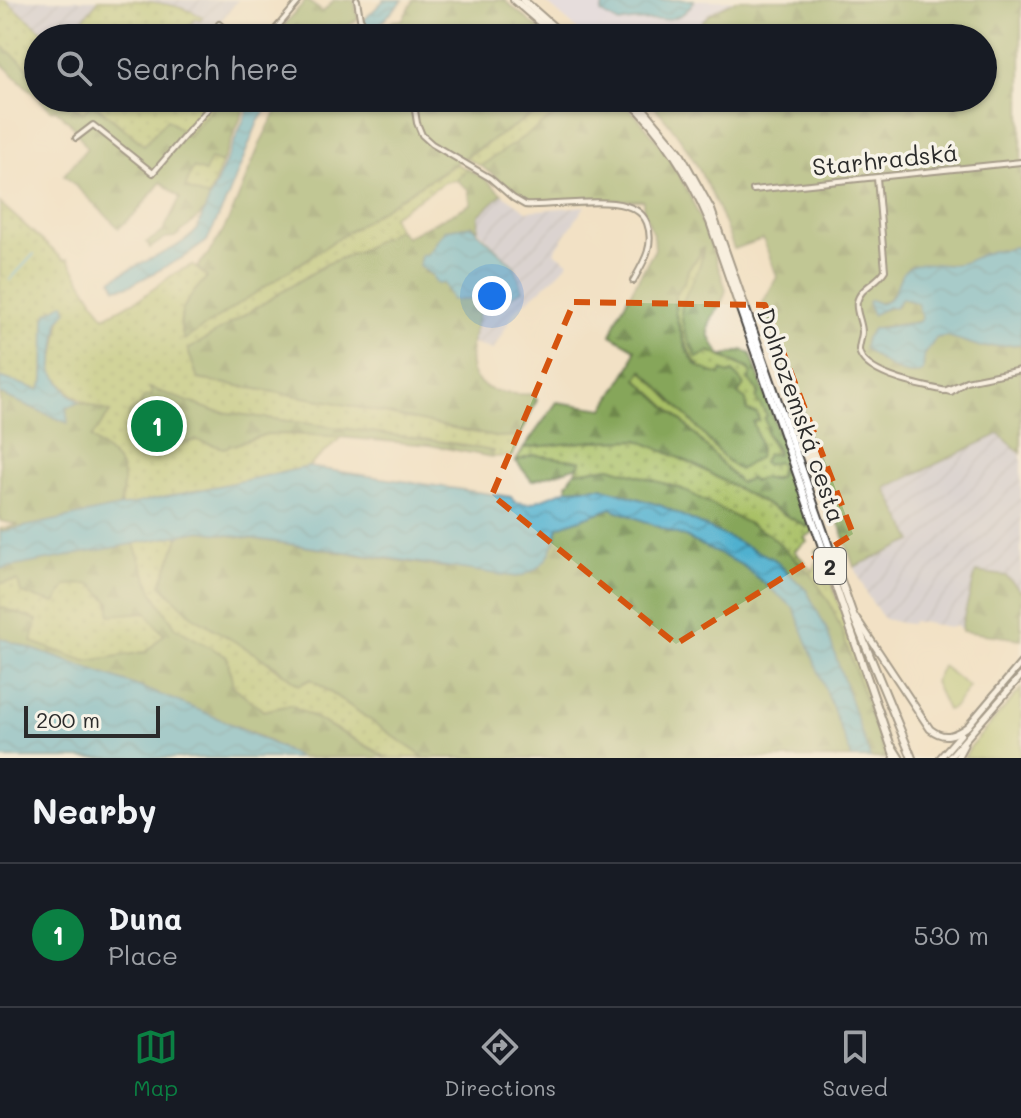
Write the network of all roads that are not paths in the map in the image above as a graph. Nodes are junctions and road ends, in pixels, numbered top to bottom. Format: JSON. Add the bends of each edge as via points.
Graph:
{"nodes":[{"id":1,"x":300,"y":0,"type":"edge"},
{"id":2,"x":357,"y":0,"type":"edge"},
{"id":3,"x":514,"y":0,"type":"edge"},
{"id":4,"x":523,"y":0,"type":"edge"},
{"id":5,"x":280,"y":24,"type":"edge"},
{"id":6,"x":363,"y":24,"type":"edge"},
{"id":7,"x":542,"y":24,"type":"edge"},
{"id":8,"x":550,"y":24,"type":"edge"},
{"id":9,"x":205,"y":112,"type":"edge"},
{"id":10,"x":415,"y":112,"type":"edge"},
{"id":11,"x":639,"y":112,"type":"edge"},
{"id":12,"x":646,"y":112,"type":"edge"},
{"id":13,"x":76,"y":138,"type":"dead end"},
{"id":14,"x":1021,"y":162,"type":"edge"},
{"id":15,"x":877,"y":178,"type":"junction"},
{"id":16,"x":753,"y":190,"type":"dead end"},
{"id":17,"x":633,"y":281,"type":"dead end"},
{"id":18,"x":1021,"y":370,"type":"edge"},
{"id":19,"x":853,"y":615,"type":"junction"},
{"id":20,"x":1021,"y":663,"type":"edge"},
{"id":21,"x":1021,"y":676,"type":"edge"},
{"id":22,"x":968,"y":726,"type":"junction"},
{"id":23,"x":968,"y":737,"type":"junction"},
{"id":24,"x":898,"y":758,"type":"edge"},
{"id":25,"x":912,"y":758,"type":"edge"},
{"id":26,"x":940,"y":758,"type":"edge"},
{"id":27,"x":949,"y":758,"type":"edge"},
{"id":28,"x":957,"y":758,"type":"edge"}],
"edges":[{"from":1,"to":5,"type":"street"},
{"from":2,"to":6,"type":"street"},
{"from":3,"to":7,"type":"main road"},
{"from":4,"to":8,"type":"main road"},
{"from":9,"to":13,"type":"street","via":[[153,173],[93,125]]},
{"from":10,"to":17,"type":"street","via":[[422,135],[432,144],[525,205],[625,203],[641,211],[649,249]]},
{"from":11,"to":24,"type":"main road","name":"Dolnozemská cesta","number":"2","via":[[672,150],[710,222]]},
{"from":12,"to":19,"type":"main road","name":"Dolnozemská cesta","number":"2","via":[[679,152],[711,210]]},
{"from":14,"to":15,"type":"street","name":"Starhradská"},
{"from":15,"to":16,"type":"street","name":"Starhradská"},
{"from":15,"to":18,"type":"street","via":[[885,270],[857,300],[859,350],[869,365],[888,376],[944,391]]},
{"from":19,"to":22,"type":"main road","via":[[928,728],[950,736]]},
{"from":19,"to":25,"type":"main road","name":"Dolnozemská cesta","number":"2"},
{"from":20,"to":22,"type":"main road"},
{"from":21,"to":23,"type":"main road"},
{"from":22,"to":26,"type":"main road"},
{"from":23,"to":27,"type":"main road"},
{"from":23,"to":28,"type":"main road"}]}
